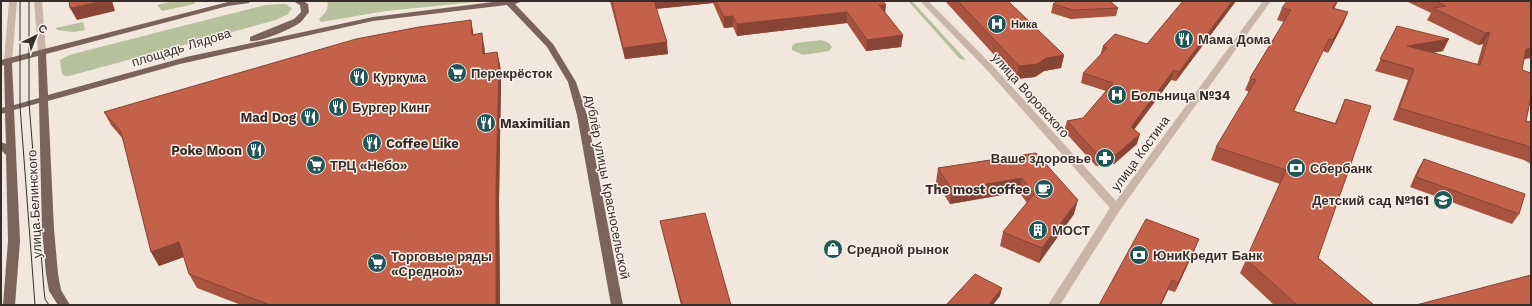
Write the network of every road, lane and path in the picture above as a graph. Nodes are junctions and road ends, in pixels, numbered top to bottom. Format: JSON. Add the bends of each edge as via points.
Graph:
{"nodes":[{"id":1,"x":13,"y":1,"type":"edge"},
{"id":2,"x":38,"y":1,"type":"edge"},
{"id":3,"x":237,"y":1,"type":"edge"},
{"id":4,"x":246,"y":1,"type":"edge"},
{"id":5,"x":298,"y":1,"type":"edge"},
{"id":6,"x":519,"y":1,"type":"edge"},
{"id":7,"x":924,"y":1,"type":"edge"},
{"id":8,"x":1267,"y":1,"type":"edge"},
{"id":9,"x":508,"y":2,"type":"edge"},
{"id":10,"x":228,"y":4,"type":"junction"},
{"id":11,"x":42,"y":52,"type":"junction"},
{"id":12,"x":180,"y":62,"type":"junction"},
{"id":13,"x":4,"y":63,"type":"edge"},
{"id":14,"x":44,"y":99,"type":"junction"},
{"id":15,"x":5,"y":110,"type":"edge"},
{"id":16,"x":1,"y":145,"type":"edge"},
{"id":17,"x":12,"y":154,"type":"junction"},
{"id":18,"x":1116,"y":208,"type":"junction"},
{"id":19,"x":9,"y":305,"type":"edge"},
{"id":20,"x":64,"y":305,"type":"edge"},
{"id":21,"x":617,"y":305,"type":"edge"},
{"id":22,"x":1054,"y":305,"type":"edge"}],
"edges":[{"from":1,"to":13,"type":"street"},
{"from":2,"to":11,"type":"street"},
{"from":3,"to":10,"type":"main road"},
{"from":4,"to":10,"type":"main road"},
{"from":5,"to":12,"type":"main road","name":"площадь Лядова","via":[[304,4],[305,12],[297,21],[273,32]]},
{"from":6,"to":9,"type":"main road"},
{"from":7,"to":18,"type":"street","name":"улица Воровского","via":[[989,67]]},
{"from":8,"to":18,"type":"street","name":"улица Костина"},
{"from":9,"to":12,"type":"main road","via":[[373,19]]},
{"from":9,"to":21,"type":"main road","name":"дублёр улицы Красносельской","via":[[550,46],[572,82],[582,115]]},
{"from":10,"to":11,"type":"main road"},
{"from":11,"to":13,"type":"main road"},
{"from":11,"to":14,"type":"main road"},
{"from":12,"to":14,"type":"main road","name":"площадь Лядова"},
{"from":13,"to":15,"type":"main road"},
{"from":14,"to":15,"type":"main road","name":"площадь Лядова"},
{"from":14,"to":20,"type":"main road","name":"улица Белинского","via":[[52,274],[55,291]]},
{"from":15,"to":17,"type":"main road","name":"улица Белинского"},
{"from":16,"to":17,"type":"main road"},
{"from":17,"to":19,"type":"main road","name":"улица Белинского","via":[[14,241]]},
{"from":18,"to":22,"type":"street","name":"улица Костина"}]}
